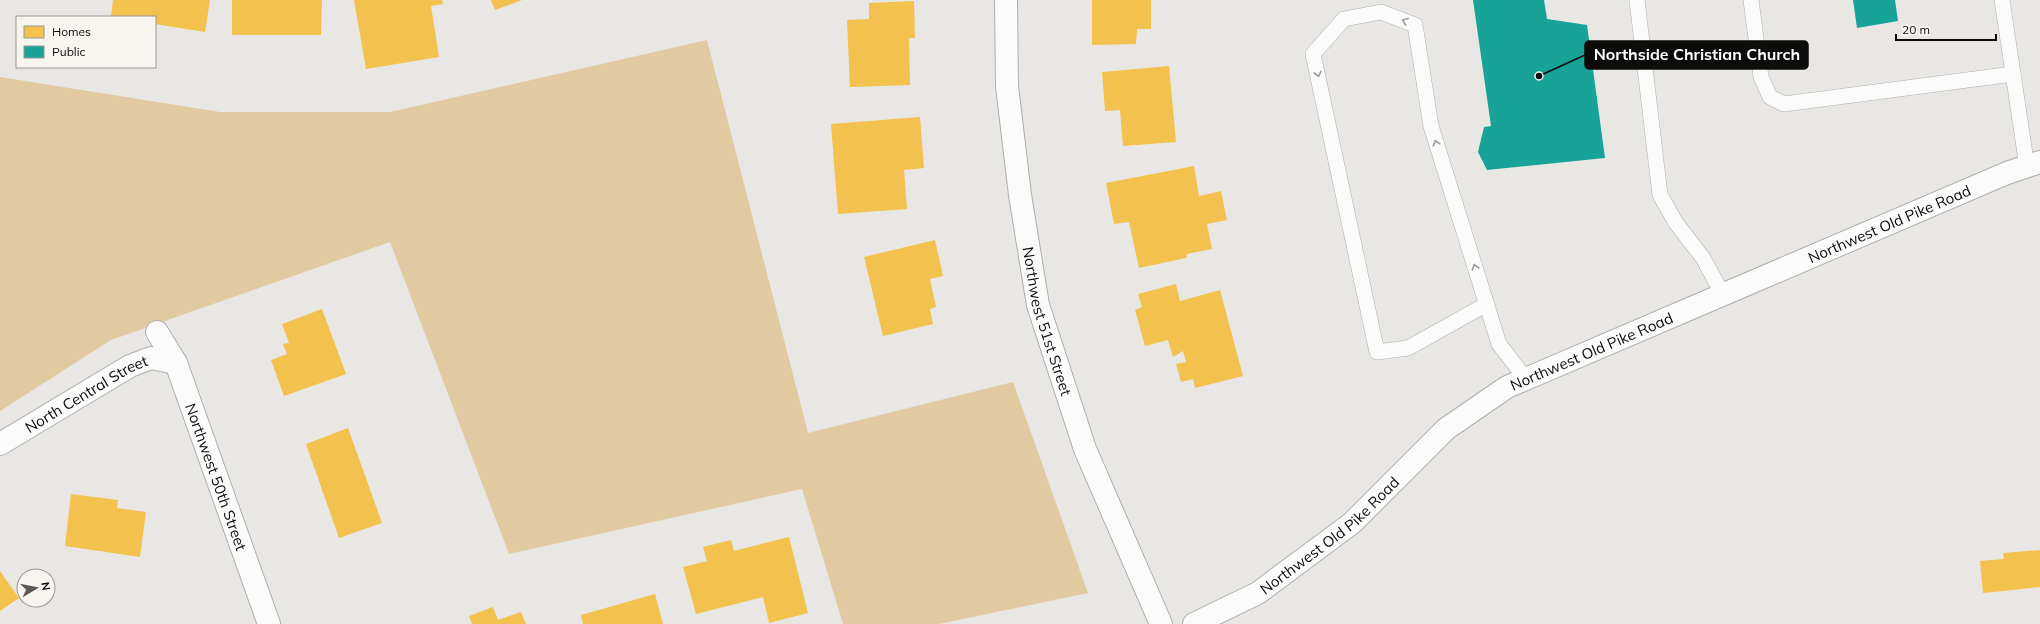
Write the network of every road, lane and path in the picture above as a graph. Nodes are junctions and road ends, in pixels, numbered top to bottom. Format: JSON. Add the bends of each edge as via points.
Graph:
{"nodes":[{"id":1,"x":1006,"y":0,"type":"edge"},
{"id":2,"x":1637,"y":0,"type":"edge"},
{"id":3,"x":1751,"y":0,"type":"edge"},
{"id":4,"x":2002,"y":0,"type":"edge"},
{"id":5,"x":2013,"y":74,"type":"junction"},
{"id":6,"x":2033,"y":164,"type":"edge"},
{"id":7,"x":1723,"y":295,"type":"junction"},
{"id":8,"x":1486,"y":304,"type":"junction"},
{"id":9,"x":157,"y":332,"type":"dead end"},
{"id":10,"x":176,"y":363,"type":"junction"},
{"id":11,"x":1526,"y":379,"type":"junction"},
{"id":12,"x":0,"y":444,"type":"edge"},
{"id":13,"x":269,"y":624,"type":"edge"},
{"id":14,"x":1161,"y":624,"type":"edge"},
{"id":15,"x":1194,"y":624,"type":"edge"}],
"edges":[{"from":1,"to":14,"type":"street","name":"Northwest 51st Street","via":[[1007,86],[1020,195],[1038,305],[1085,449]]},
{"from":2,"to":7,"type":"lane","via":[[1660,195],[1676,223],[1703,258]]},
{"from":3,"to":5,"type":"lane","via":[[1761,77],[1770,97],[1784,104]]},
{"from":4,"to":5,"type":"lane"},
{"from":5,"to":6,"type":"lane"},
{"from":6,"to":7,"type":"street","name":"Northwest Old Pike Road"},
{"from":7,"to":11,"type":"street","name":"Northwest Old Pike Road"},
{"from":8,"to":8,"type":"lane","one_way":true,"via":[[1431,126],[1415,25],[1381,12],[1344,20],[1313,54],[1377,352],[1408,348]]},
{"from":8,"to":11,"type":"lane","via":[[1499,344]]},
{"from":9,"to":10,"type":"street","name":"Northwest 50th Street"},
{"from":10,"to":12,"type":"street","name":"North Central Street","via":[[151,358],[130,366]]},
{"from":10,"to":13,"type":"street","name":"Northwest 50th Street"},
{"from":11,"to":15,"type":"street","name":"Northwest Old Pike Road","via":[[1507,387],[1446,429],[1352,523],[1258,593]]}]}
